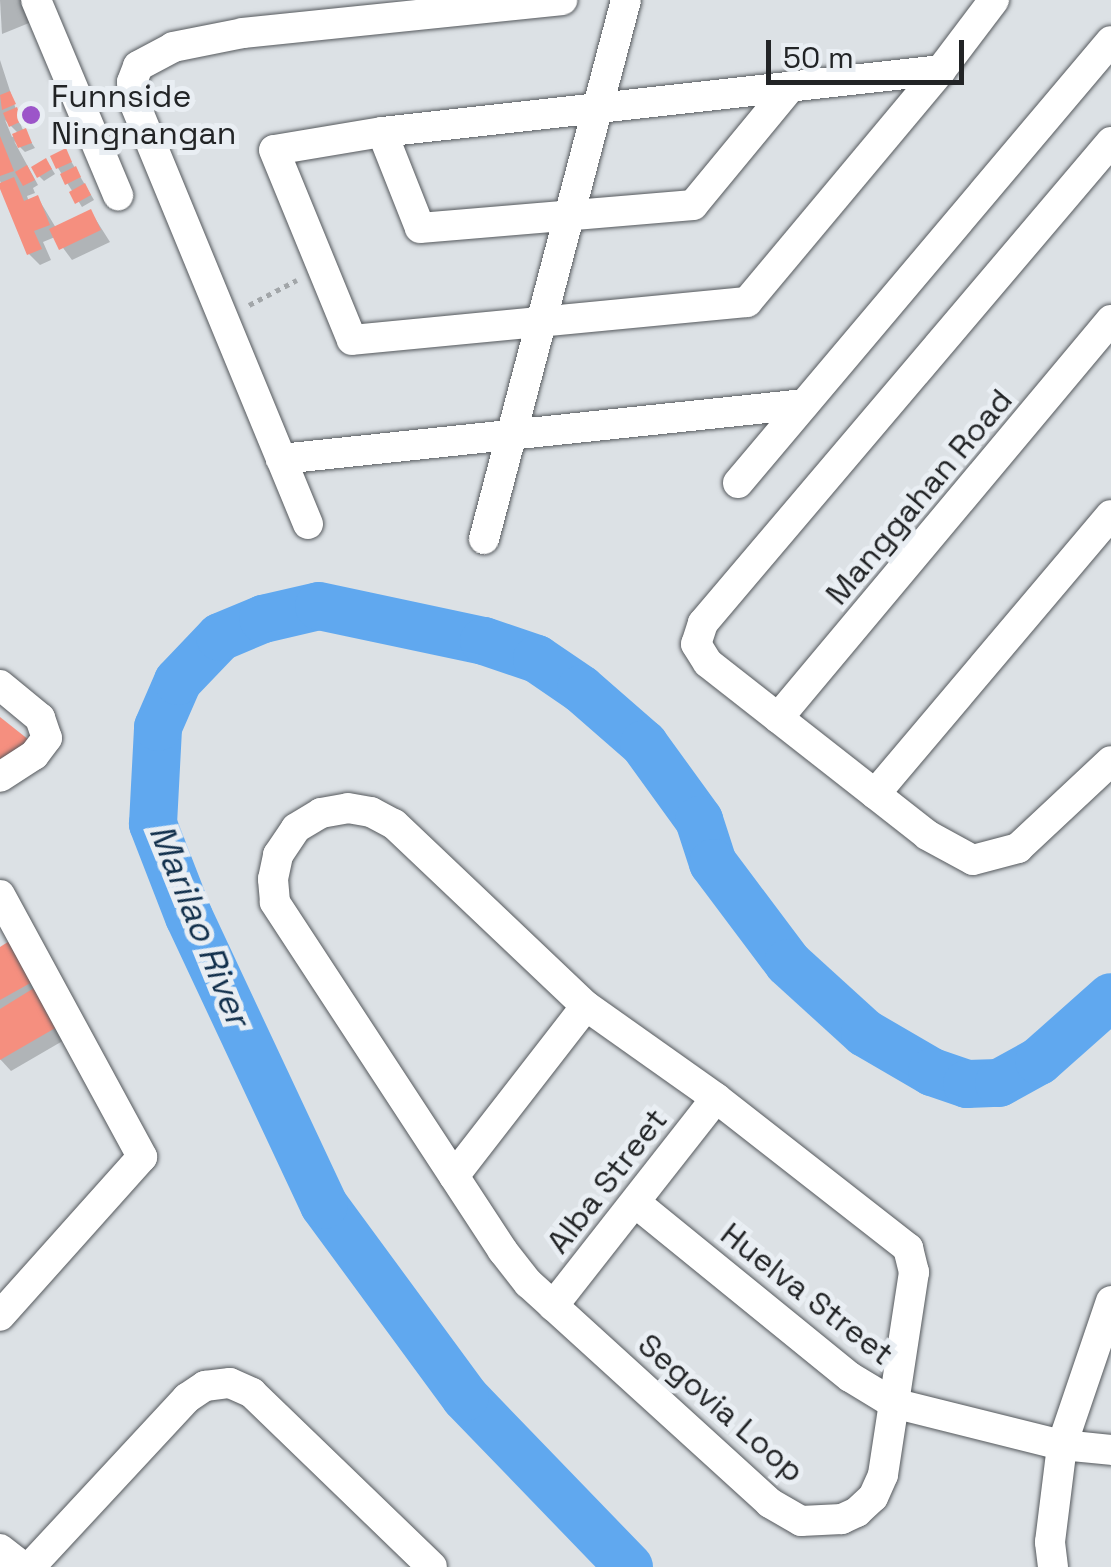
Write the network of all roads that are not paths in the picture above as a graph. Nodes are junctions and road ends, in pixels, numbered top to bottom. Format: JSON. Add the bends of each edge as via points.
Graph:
{"nodes":[{"id":1,"x":36,"y":0,"type":"edge"},
{"id":2,"x":562,"y":0,"type":"edge"},
{"id":3,"x":626,"y":0,"type":"edge"},
{"id":4,"x":994,"y":0,"type":"edge"},
{"id":5,"x":1111,"y":41,"type":"edge"},
{"id":6,"x":940,"y":70,"type":"junction"},
{"id":7,"x":792,"y":86,"type":"junction"},
{"id":8,"x":599,"y":106,"type":"junction"},
{"id":9,"x":382,"y":132,"type":"junction"},
{"id":10,"x":1111,"y":142,"type":"edge"},
{"id":11,"x":118,"y":194,"type":"dead end"},
{"id":12,"x":572,"y":215,"type":"junction"},
{"id":13,"x":1111,"y":320,"type":"edge"},
{"id":14,"x":543,"y":322,"type":"junction"},
{"id":15,"x":804,"y":404,"type":"junction"},
{"id":16,"x":512,"y":434,"type":"junction"},
{"id":17,"x":281,"y":459,"type":"junction"},
{"id":18,"x":738,"y":483,"type":"dead end"},
{"id":19,"x":1111,"y":515,"type":"edge"},
{"id":20,"x":308,"y":524,"type":"dead end"},
{"id":21,"x":484,"y":539,"type":"dead end"},
{"id":22,"x":0,"y":685,"type":"edge"},
{"id":23,"x":778,"y":718,"type":"junction"},
{"id":24,"x":1111,"y":761,"type":"edge"},
{"id":25,"x":0,"y":777,"type":"edge"},
{"id":26,"x":875,"y":794,"type":"junction"},
{"id":27,"x":0,"y":895,"type":"edge"},
{"id":28,"x":586,"y":1006,"type":"junction"},
{"id":29,"x":716,"y":1098,"type":"junction"},
{"id":30,"x":454,"y":1176,"type":"junction"},
{"id":31,"x":637,"y":1204,"type":"junction"},
{"id":32,"x":1111,"y":1301,"type":"edge"},
{"id":33,"x":4,"y":1302,"type":"edge"},
{"id":34,"x":553,"y":1306,"type":"junction"},
{"id":35,"x":893,"y":1403,"type":"junction"},
{"id":36,"x":1062,"y":1445,"type":"junction"},
{"id":37,"x":1111,"y":1450,"type":"edge"},
{"id":38,"x":0,"y":1549,"type":"edge"},
{"id":39,"x":26,"y":1567,"type":"edge"},
{"id":40,"x":432,"y":1567,"type":"edge"},
{"id":41,"x":1052,"y":1567,"type":"edge"}],
"edges":[{"from":1,"to":11,"type":"street"},
{"from":2,"to":17,"type":"street","via":[[243,32],[173,48],[138,66],[135,104]]},
{"from":3,"to":8,"type":"street"},
{"from":4,"to":6,"type":"street"},
{"from":5,"to":15,"type":"street"},
{"from":6,"to":7,"type":"street"},
{"from":6,"to":14,"type":"street","via":[[747,302]]},
{"from":7,"to":8,"type":"street"},
{"from":7,"to":12,"type":"street","via":[[694,205]]},
{"from":8,"to":9,"type":"street"},
{"from":8,"to":12,"type":"street"},
{"from":9,"to":12,"type":"street","via":[[420,228]]},
{"from":9,"to":14,"type":"street","via":[[274,150],[352,340]]},
{"from":10,"to":23,"type":"street","via":[[698,633],[696,644],[708,662]]},
{"from":12,"to":14,"type":"street"},
{"from":13,"to":23,"type":"street","name":"Manggahan Road"},
{"from":14,"to":16,"type":"street"},
{"from":15,"to":16,"type":"street"},
{"from":15,"to":18,"type":"street"},
{"from":16,"to":17,"type":"street"},
{"from":16,"to":21,"type":"street"},
{"from":17,"to":20,"type":"street"},
{"from":19,"to":26,"type":"street"},
{"from":22,"to":25,"type":"street","via":[[40,718],[47,738]]},
{"from":23,"to":26,"type":"street"},
{"from":24,"to":26,"type":"street","via":[[1044,827],[995,857],[973,860],[950,850]]},
{"from":27,"to":33,"type":"street","via":[[142,1156]]},
{"from":28,"to":29,"type":"street","name":"Segovia Loop"},
{"from":28,"to":30,"type":"street"},
{"from":28,"to":30,"type":"street","name":"Segovia Loop","via":[[394,824],[348,808],[321,812],[296,828],[278,854],[276,902]]},
{"from":29,"to":31,"type":"street","name":"Alba Street"},
{"from":29,"to":35,"type":"street","name":"Segovia Loop","via":[[908,1248],[914,1272]]},
{"from":30,"to":34,"type":"street","name":"Segovia Loop","via":[[502,1252]]},
{"from":31,"to":34,"type":"street","name":"Alba Street"},
{"from":31,"to":35,"type":"street","name":"Huelva Street","via":[[850,1377]]},
{"from":32,"to":36,"type":"street"},
{"from":34,"to":35,"type":"street","name":"Segovia Loop","via":[[770,1503],[800,1521],[842,1520],[872,1497],[883,1476]]},
{"from":35,"to":36,"type":"street","name":"Huelva Street"},
{"from":36,"to":37,"type":"street","name":"Huelva Street"},
{"from":36,"to":41,"type":"street"},
{"from":38,"to":39,"type":"street"},
{"from":39,"to":40,"type":"street","via":[[187,1398],[204,1386],[230,1383],[252,1393]]}]}
